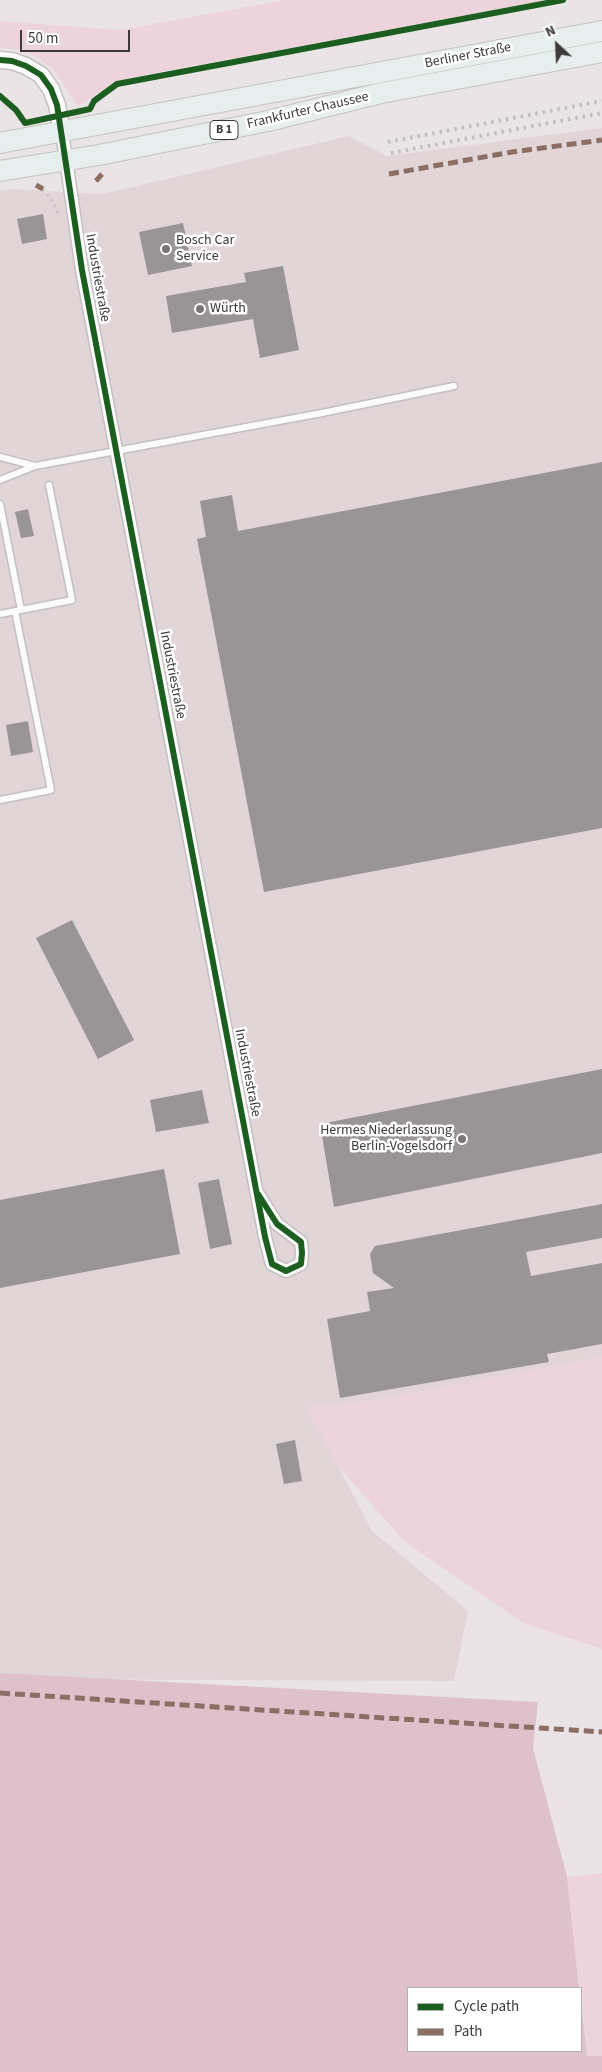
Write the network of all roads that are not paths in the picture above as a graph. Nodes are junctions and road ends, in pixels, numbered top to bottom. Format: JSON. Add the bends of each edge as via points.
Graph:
{"nodes":[{"id":1,"x":602,"y":31,"type":"edge"},
{"id":2,"x":602,"y":52,"type":"edge"},
{"id":3,"x":0,"y":60,"type":"edge"},
{"id":4,"x":333,"y":81,"type":"joint"},
{"id":5,"x":381,"y":93,"type":"joint"},
{"id":6,"x":62,"y":132,"type":"junction"},
{"id":7,"x":0,"y":143,"type":"edge"},
{"id":8,"x":66,"y":160,"type":"junction"},
{"id":9,"x":0,"y":171,"type":"edge"},
{"id":10,"x":454,"y":386,"type":"dead end"},
{"id":11,"x":117,"y":450,"type":"junction"},
{"id":12,"x":0,"y":457,"type":"edge"},
{"id":13,"x":35,"y":466,"type":"junction"},
{"id":14,"x":0,"y":480,"type":"edge"},
{"id":15,"x":48,"y":485,"type":"dead end"},
{"id":16,"x":0,"y":504,"type":"edge"},
{"id":17,"x":18,"y":611,"type":"junction"},
{"id":18,"x":0,"y":614,"type":"edge"},
{"id":19,"x":0,"y":800,"type":"edge"},
{"id":20,"x":258,"y":1194,"type":"junction"}],
"edges":[{"from":1,"to":4,"type":"main road","name":"Berliner Straße","number":"B 1"},
{"from":2,"to":5,"type":"main road","name":"Berliner Straße","number":"B 1"},
{"from":3,"to":6,"type":"street","via":[[26,66],[41,76],[51,89]]},
{"from":4,"to":6,"type":"main road","name":"Frankfurter Chaussee","number":"B 1"},
{"from":5,"to":8,"type":"main road","name":"Frankfurter Chaussee","number":"B 1","via":[[268,121]]},
{"from":6,"to":7,"type":"main road","name":"Frankfurter Chaussee","number":"B 1"},
{"from":6,"to":8,"type":"street","name":"Industriestraße"},
{"from":8,"to":9,"type":"main road","name":"Frankfurter Chaussee","number":"B 1"},
{"from":8,"to":11,"type":"street","name":"Industriestraße","via":[[82,270]]},
{"from":10,"to":11,"type":"lane"},
{"from":11,"to":13,"type":"lane"},
{"from":11,"to":20,"type":"street","name":"Industriestraße"},
{"from":12,"to":13,"type":"lane"},
{"from":13,"to":14,"type":"lane"},
{"from":15,"to":17,"type":"lane","via":[[72,600]]},
{"from":16,"to":17,"type":"lane"},
{"from":17,"to":18,"type":"lane"},
{"from":17,"to":19,"type":"lane","via":[[50,790]]},
{"from":20,"to":20,"type":"street","name":"Industriestraße","via":[[272,1264],[286,1271],[301,1264],[301,1242],[277,1224]]}]}
